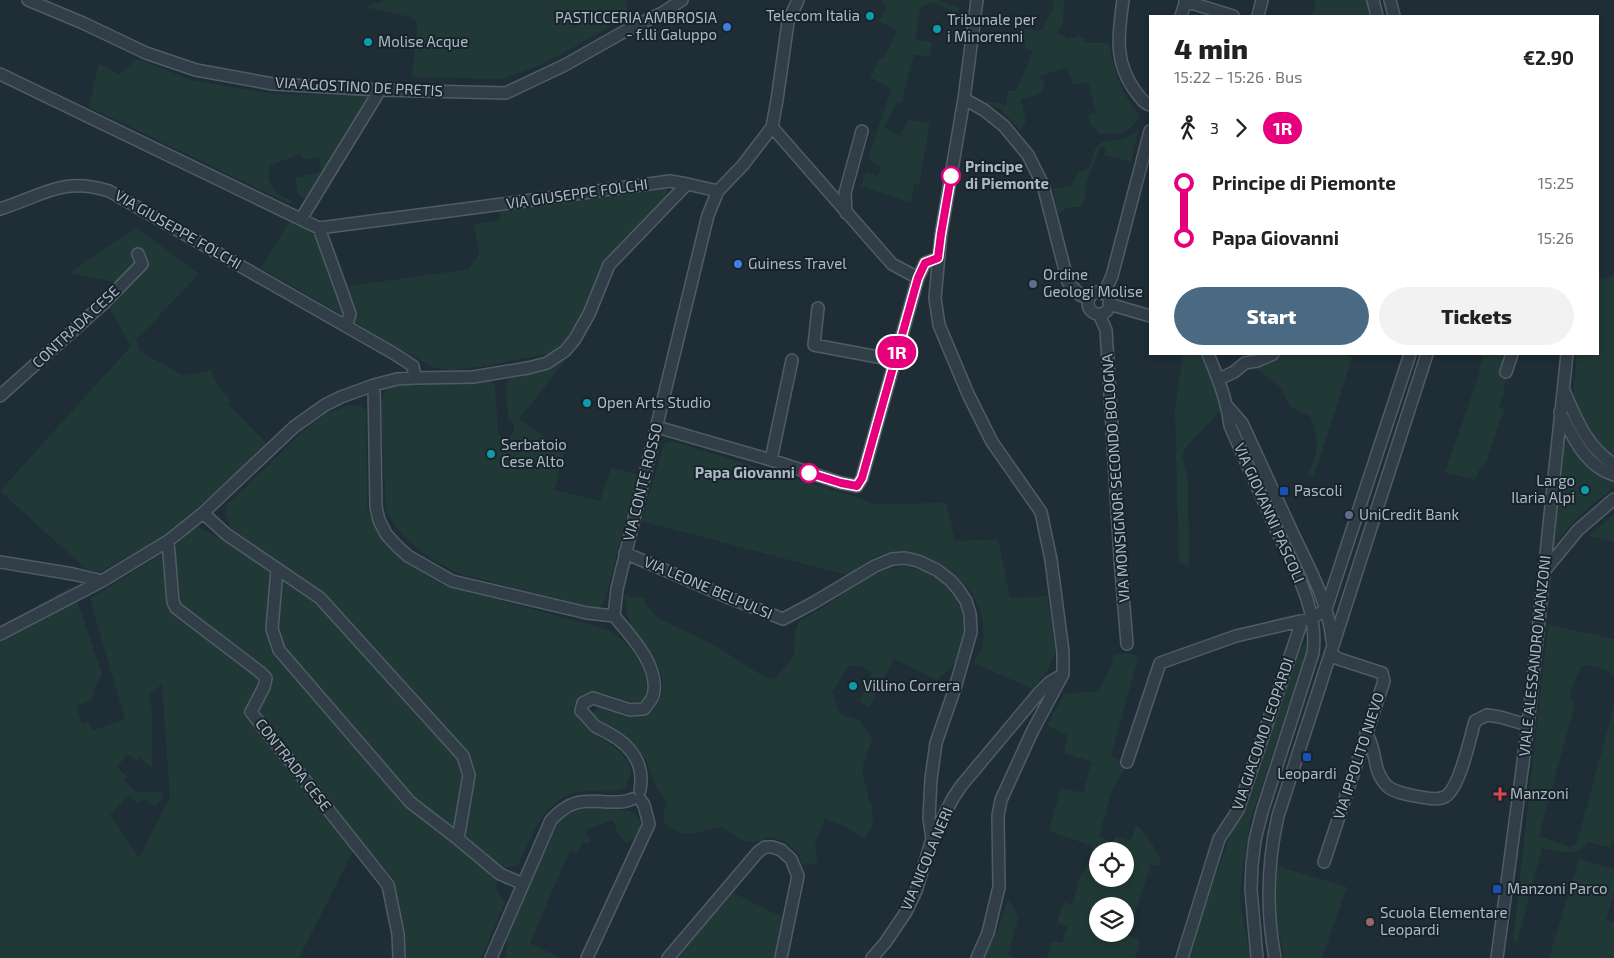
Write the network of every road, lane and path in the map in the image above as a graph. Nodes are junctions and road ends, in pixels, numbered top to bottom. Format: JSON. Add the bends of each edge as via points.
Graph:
{"nodes":[{"id":1,"x":28,"y":0,"type":"edge"},
{"id":2,"x":682,"y":0,"type":"edge"},
{"id":3,"x":977,"y":0,"type":"edge"},
{"id":4,"x":1123,"y":0,"type":"edge"},
{"id":5,"x":1262,"y":0,"type":"edge"},
{"id":6,"x":1373,"y":0,"type":"edge"},
{"id":7,"x":1390,"y":0,"type":"edge"},
{"id":8,"x":1186,"y":1,"type":"edge"},
{"id":9,"x":794,"y":2,"type":"edge"},
{"id":10,"x":1181,"y":15,"type":"edge"},
{"id":11,"x":1231,"y":15,"type":"edge"},
{"id":12,"x":1258,"y":15,"type":"edge"},
{"id":13,"x":1377,"y":15,"type":"edge"},
{"id":14,"x":1394,"y":15,"type":"edge"},
{"id":15,"x":0,"y":74,"type":"edge"},
{"id":16,"x":380,"y":90,"type":"junction"},
{"id":17,"x":964,"y":99,"type":"junction"},
{"id":18,"x":1149,"y":105,"type":"edge"},
{"id":19,"x":772,"y":127,"type":"junction"},
{"id":20,"x":862,"y":131,"type":"dead end"},
{"id":21,"x":1149,"y":135,"type":"edge"},
{"id":22,"x":687,"y":184,"type":"junction"},
{"id":23,"x":718,"y":190,"type":"junction"},
{"id":24,"x":0,"y":209,"type":"edge"},
{"id":25,"x":846,"y":213,"type":"junction"},
{"id":26,"x":301,"y":218,"type":"junction"},
{"id":27,"x":318,"y":228,"type":"junction"},
{"id":28,"x":138,"y":254,"type":"dead end"},
{"id":29,"x":938,"y":258,"type":"junction"},
{"id":30,"x":918,"y":278,"type":"junction"},
{"id":31,"x":1107,"y":299,"type":"junction"},
{"id":32,"x":1089,"y":300,"type":"junction"},
{"id":33,"x":818,"y":308,"type":"dead end"},
{"id":34,"x":1099,"y":314,"type":"junction"},
{"id":35,"x":1149,"y":316,"type":"edge"},
{"id":36,"x":346,"y":326,"type":"junction"},
{"id":37,"x":1208,"y":355,"type":"edge"},
{"id":38,"x":1271,"y":355,"type":"edge"},
{"id":39,"x":1512,"y":355,"type":"edge"},
{"id":40,"x":1567,"y":355,"type":"edge"},
{"id":41,"x":1409,"y":356,"type":"edge"},
{"id":42,"x":1426,"y":358,"type":"edge"},
{"id":43,"x":792,"y":360,"type":"dead end"},
{"id":44,"x":894,"y":360,"type":"junction"},
{"id":45,"x":1506,"y":372,"type":"dead end"},
{"id":46,"x":415,"y":378,"type":"junction"},
{"id":47,"x":1219,"y":379,"type":"junction"},
{"id":48,"x":374,"y":385,"type":"junction"},
{"id":49,"x":1563,"y":389,"type":"junction"},
{"id":50,"x":0,"y":396,"type":"edge"},
{"id":51,"x":1228,"y":407,"type":"junction"},
{"id":52,"x":1560,"y":412,"type":"junction"},
{"id":53,"x":657,"y":427,"type":"junction"},
{"id":54,"x":1381,"y":442,"type":"junction"},
{"id":55,"x":1398,"y":446,"type":"junction"},
{"id":56,"x":771,"y":460,"type":"junction"},
{"id":57,"x":1614,"y":464,"type":"edge"},
{"id":58,"x":1614,"y":475,"type":"edge"},
{"id":59,"x":1614,"y":499,"type":"edge"},
{"id":60,"x":203,"y":514,"type":"junction"},
{"id":61,"x":168,"y":541,"type":"junction"},
{"id":62,"x":625,"y":553,"type":"junction"},
{"id":63,"x":0,"y":562,"type":"edge"},
{"id":64,"x":277,"y":569,"type":"junction"},
{"id":65,"x":1545,"y":570,"type":"junction"},
{"id":66,"x":102,"y":581,"type":"junction"},
{"id":67,"x":1326,"y":609,"type":"junction"},
{"id":68,"x":614,"y":616,"type":"junction"},
{"id":69,"x":1307,"y":620,"type":"junction"},
{"id":70,"x":0,"y":634,"type":"edge"},
{"id":71,"x":1127,"y":644,"type":"dead end"},
{"id":72,"x":1331,"y":654,"type":"junction"},
{"id":73,"x":1063,"y":674,"type":"junction"},
{"id":74,"x":1528,"y":725,"type":"junction"},
{"id":75,"x":1366,"y":733,"type":"junction"},
{"id":76,"x":1126,"y":762,"type":"dead end"},
{"id":77,"x":637,"y":796,"type":"junction"},
{"id":78,"x":1262,"y":812,"type":"junction"},
{"id":79,"x":1278,"y":816,"type":"junction"},
{"id":80,"x":932,"y":839,"type":"junction"},
{"id":81,"x":458,"y":840,"type":"junction"},
{"id":82,"x":1324,"y":862,"type":"dead end"},
{"id":83,"x":523,"y":884,"type":"junction"},
{"id":84,"x":493,"y":955,"type":"edge"},
{"id":85,"x":399,"y":958,"type":"edge"},
{"id":86,"x":587,"y":958,"type":"edge"},
{"id":87,"x":668,"y":958,"type":"edge"},
{"id":88,"x":781,"y":958,"type":"edge"},
{"id":89,"x":872,"y":958,"type":"edge"},
{"id":90,"x":977,"y":958,"type":"edge"},
{"id":91,"x":1182,"y":958,"type":"edge"},
{"id":92,"x":1257,"y":958,"type":"edge"},
{"id":93,"x":1275,"y":958,"type":"edge"},
{"id":94,"x":1496,"y":958,"type":"edge"}],
"edges":[{"from":1,"to":16,"type":"street","name":"VIA AGOSTINO DE PRETIS","via":[[146,53],[196,70],[273,84]]},
{"from":2,"to":16,"type":"street","name":"VIA AGOSTINO DE PRETIS","via":[[565,65],[506,93]]},
{"from":3,"to":17,"type":"street"},
{"from":4,"to":18,"type":"street","via":[[1119,22],[1120,61],[1127,80],[1144,103]]},
{"from":5,"to":12,"type":"street"},
{"from":6,"to":13,"type":"street"},
{"from":7,"to":14,"type":"street"},
{"from":8,"to":10,"type":"street"},
{"from":8,"to":11,"type":"street"},
{"from":9,"to":19,"type":"street","name":"VIA CONTE ROSSO"},
{"from":15,"to":26,"type":"street"},
{"from":16,"to":26,"type":"street"},
{"from":17,"to":29,"type":"street"},
{"from":17,"to":32,"type":"street","via":[[1004,126],[1028,155],[1042,185],[1068,282]]},
{"from":19,"to":23,"type":"street","name":"VIA CONTE ROSSO"},
{"from":19,"to":25,"type":"street"},
{"from":20,"to":25,"type":"street","via":[[845,193]]},
{"from":21,"to":31,"type":"street"},
{"from":22,"to":23,"type":"street","name":"VIA GIUSEPPE FOLCHI"},
{"from":22,"to":27,"type":"street","name":"VIA GIUSEPPE FOLCHI","via":[[670,181]]},
{"from":22,"to":46,"type":"street","via":[[609,265],[589,314],[565,351],[547,363],[528,368],[473,377]]},
{"from":23,"to":53,"type":"street","name":"VIA CONTE ROSSO","via":[[708,216]]},
{"from":24,"to":36,"type":"street","name":"VIA GIUSEPPE FOLCHI","via":[[63,186],[82,185],[109,191]]},
{"from":25,"to":30,"type":"street","via":[[892,264]]},
{"from":26,"to":27,"type":"street"},
{"from":27,"to":36,"type":"street","via":[[350,314]]},
{"from":28,"to":50,"type":"street","name":"CONTRADA CESE","via":[[142,264],[104,303]]},
{"from":29,"to":30,"type":"street","via":[[925,263]]},
{"from":29,"to":73,"type":"street","via":[[935,298],[939,325],[992,442],[1041,512],[1051,560]]},
{"from":30,"to":44,"type":"street"},
{"from":31,"to":32,"type":"street","via":[[1095,293]]},
{"from":31,"to":34,"type":"street","via":[[1106,311]]},
{"from":31,"to":35,"type":"street"},
{"from":32,"to":34,"type":"street","via":[[1090,309]]},
{"from":33,"to":44,"type":"street","via":[[814,345]]},
{"from":34,"to":71,"type":"street","name":"VIA MONSIGNOR SECONDO BOLOGNA","via":[[1106,330]]},
{"from":36,"to":46,"type":"street","name":"VIA GIUSEPPE FOLCHI","via":[[413,366]]},
{"from":37,"to":47,"type":"street","name":"VIA GIOVANNI PASCOLI"},
{"from":38,"to":47,"type":"street","via":[[1245,363]]},
{"from":39,"to":45,"type":"street"},
{"from":40,"to":49,"type":"street","name":"VIALE ALESSANDRO MANZONI"},
{"from":41,"to":42,"type":"street"},
{"from":41,"to":54,"type":"street"},
{"from":42,"to":55,"type":"street"},
{"from":43,"to":56,"type":"street"},
{"from":44,"to":56,"type":"street","via":[[862,478],[857,486]]},
{"from":46,"to":48,"type":"street"},
{"from":47,"to":51,"type":"street","name":"VIA GIOVANNI PASCOLI"},
{"from":48,"to":60,"type":"street","via":[[325,404],[294,428]]},
{"from":48,"to":68,"type":"street","via":[[376,506],[386,534],[397,546],[408,556],[452,581],[587,613]]},
{"from":49,"to":52,"type":"street","name":"VIALE ALESSANDRO MANZONI"},
{"from":49,"to":57,"type":"street","via":[[1590,444]]},
{"from":51,"to":67,"type":"street","name":"VIA GIOVANNI PASCOLI","via":[[1242,423]]},
{"from":51,"to":69,"type":"street","name":"VIA GIOVANNI PASCOLI","via":[[1230,426],[1302,586]]},
{"from":52,"to":58,"type":"street","via":[[1588,459]]},
{"from":52,"to":65,"type":"street","name":"VIALE ALESSANDRO MANZONI"},
{"from":53,"to":56,"type":"street"},
{"from":53,"to":62,"type":"street","name":"VIA CONTE ROSSO"},
{"from":54,"to":55,"type":"street"},
{"from":54,"to":67,"type":"street"},
{"from":55,"to":72,"type":"street"},
{"from":59,"to":65,"type":"street","via":[[1578,530]]},
{"from":60,"to":61,"type":"street"},
{"from":60,"to":64,"type":"street"},
{"from":61,"to":66,"type":"street"},
{"from":61,"to":85,"type":"street","name":"CONTRADA CESE","via":[[176,608],[266,678],[251,712],[388,885],[398,934]]},
{"from":62,"to":68,"type":"street","name":"VIA CONTE ROSSO"},
{"from":62,"to":80,"type":"street","name":"VIA LEONE BELPULSI","via":[[783,619],[892,559],[918,561],[950,580],[966,602],[970,632],[936,743],[928,818]]},
{"from":63,"to":66,"type":"street"},
{"from":64,"to":81,"type":"street","via":[[272,629],[279,650],[410,802]]},
{"from":64,"to":81,"type":"street","via":[[320,598],[463,756],[470,775]]},
{"from":65,"to":74,"type":"street","name":"VIALE ALESSANDRO MANZONI"},
{"from":66,"to":70,"type":"street"},
{"from":67,"to":69,"type":"street"},
{"from":67,"to":72,"type":"street","via":[[1331,624]]},
{"from":68,"to":77,"type":"street","via":[[649,664],[654,688],[652,698],[644,710],[630,710],[593,698],[583,703],[581,711],[596,727],[631,750],[639,763],[642,780]]},
{"from":69,"to":76,"type":"street","via":[[1236,636],[1160,663]]},
{"from":69,"to":78,"type":"street","name":"VIA GIACOMO LEOPARDI","via":[[1315,639],[1313,653]]},
{"from":69,"to":91,"type":"street","name":"VIA GIACOMO LEOPARDI","via":[[1238,810],[1219,839]]},
{"from":72,"to":75,"type":"street","name":"VIA IPPOLITO NIEVO","via":[[1382,673],[1384,681]]},
{"from":72,"to":79,"type":"street"},
{"from":73,"to":80,"type":"street","name":"VIA NICOLA NERI","via":[[1038,694],[960,786]]},
{"from":73,"to":90,"type":"street","via":[[1001,800],[998,887],[988,933]]},
{"from":74,"to":75,"type":"street","via":[[1487,715],[1475,721],[1454,788],[1446,797],[1435,799],[1409,795],[1388,787],[1376,770],[1372,742]]},
{"from":74,"to":94,"type":"street","name":"VIALE ALESSANDRO MANZONI"},
{"from":75,"to":82,"type":"street","name":"VIA IPPOLITO NIEVO"},
{"from":77,"to":83,"type":"street","via":[[621,803],[580,801],[561,810],[550,820]]},
{"from":77,"to":86,"type":"street","via":[[644,805],[649,824]]},
{"from":78,"to":79,"type":"street"},
{"from":78,"to":92,"type":"street","name":"VIA GIACOMO LEOPARDI","via":[[1255,840],[1251,881]]},
{"from":79,"to":93,"type":"street","via":[[1268,888]]},
{"from":80,"to":89,"type":"street","name":"VIA NICOLA NERI","via":[[906,912]]},
{"from":81,"to":83,"type":"street","via":[[500,874]]},
{"from":83,"to":84,"type":"street"},
{"from":87,"to":88,"type":"street","via":[[765,847],[781,850],[790,859],[798,876]]}]}
